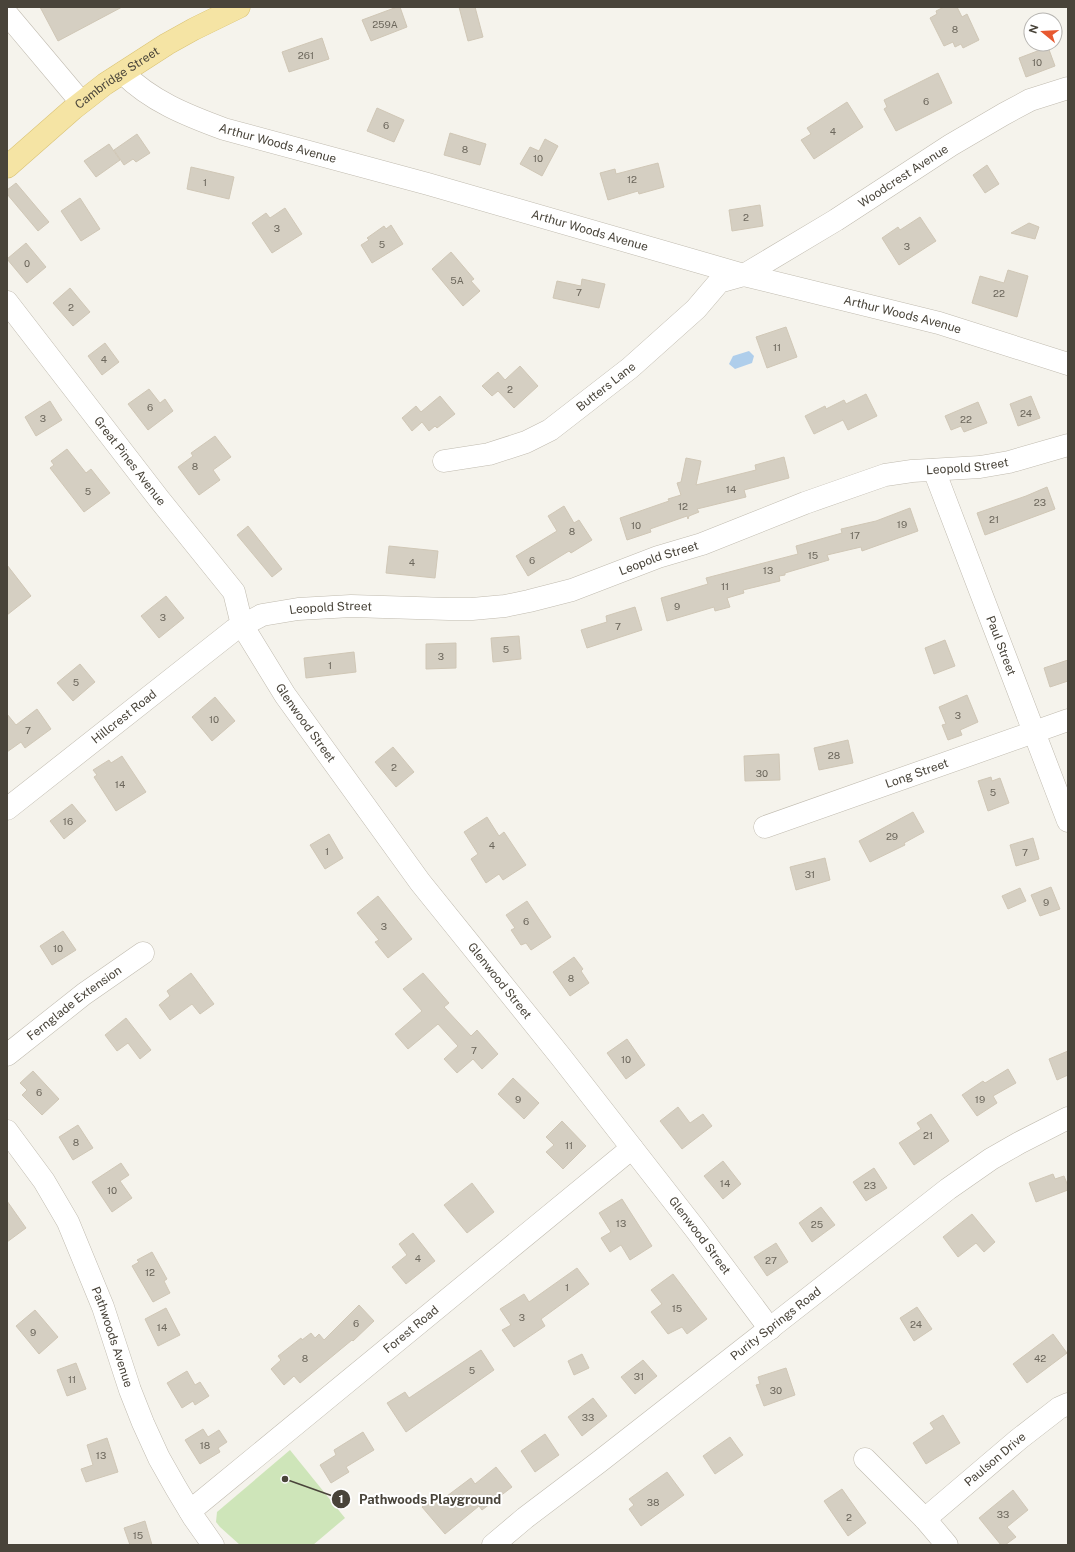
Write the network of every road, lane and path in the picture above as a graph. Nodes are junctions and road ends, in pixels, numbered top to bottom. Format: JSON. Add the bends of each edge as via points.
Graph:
{"nodes":[{"id":1,"x":239,"y":7,"type":"edge"},
{"id":2,"x":7,"y":14,"type":"edge"},
{"id":3,"x":122,"y":73,"type":"junction"},
{"id":4,"x":1068,"y":88,"type":"edge"},
{"id":5,"x":81,"y":102,"type":"junction"},
{"id":6,"x":7,"y":167,"type":"edge"},
{"id":7,"x":744,"y":275,"type":"junction"},
{"id":8,"x":7,"y":302,"type":"edge"},
{"id":9,"x":1068,"y":364,"type":"edge"},
{"id":10,"x":1068,"y":445,"type":"edge"},
{"id":11,"x":444,"y":461,"type":"dead end"},
{"id":12,"x":934,"y":470,"type":"junction"},
{"id":13,"x":242,"y":625,"type":"junction"},
{"id":14,"x":1068,"y":720,"type":"edge"},
{"id":15,"x":1034,"y":732,"type":"junction"},
{"id":16,"x":7,"y":809,"type":"edge"},
{"id":17,"x":1068,"y":821,"type":"edge"},
{"id":18,"x":765,"y":827,"type":"dead end"},
{"id":19,"x":143,"y":953,"type":"dead end"},
{"id":20,"x":7,"y":1055,"type":"edge"},
{"id":21,"x":1068,"y":1118,"type":"edge"},
{"id":22,"x":7,"y":1131,"type":"edge"},
{"id":23,"x":632,"y":1148,"type":"junction"},
{"id":24,"x":770,"y":1329,"type":"junction"},
{"id":25,"x":1068,"y":1404,"type":"edge"},
{"id":26,"x":865,"y":1459,"type":"dead end"},
{"id":27,"x":190,"y":1511,"type":"junction"},
{"id":28,"x":925,"y":1519,"type":"junction"},
{"id":29,"x":213,"y":1545,"type":"edge"},
{"id":30,"x":493,"y":1545,"type":"edge"},
{"id":31,"x":947,"y":1545,"type":"edge"}],
"edges":[{"from":1,"to":3,"type":"main road","name":"Cambridge Street","via":[[167,44]]},
{"from":2,"to":5,"type":"street"},
{"from":3,"to":5,"type":"main road","name":"Cambridge Street"},
{"from":3,"to":7,"type":"street","name":"Arthur Woods Avenue","via":[[147,94],[169,107],[224,128]]},
{"from":4,"to":7,"type":"street","name":"Woodcrest Avenue","via":[[1030,100],[1004,114]]},
{"from":5,"to":6,"type":"main road","name":"Cambridge Street"},
{"from":7,"to":9,"type":"street","name":"Arthur Woods Avenue","via":[[939,323]]},
{"from":7,"to":11,"type":"street","name":"Butters Lane","via":[[719,282],[696,309],[630,368],[550,430],[526,442],[489,454]]},
{"from":8,"to":13,"type":"street","name":"Great Pines Avenue","via":[[234,592]]},
{"from":10,"to":12,"type":"street","name":"Leopold Street","via":[[1009,462]]},
{"from":12,"to":13,"type":"street","name":"Leopold Street","via":[[886,475],[572,590],[529,601],[449,610],[351,606],[298,609],[262,615]]},
{"from":12,"to":15,"type":"street","name":"Paul Street"},
{"from":13,"to":16,"type":"street","name":"Hillcrest Road"},
{"from":13,"to":23,"type":"street","name":"Glenwood Street","via":[[286,694],[420,882]]},
{"from":14,"to":15,"type":"street","name":"Long Street"},
{"from":15,"to":17,"type":"street","name":"Paul Street"},
{"from":15,"to":18,"type":"street","name":"Long Street"},
{"from":19,"to":20,"type":"street","name":"Fernglade Extension","via":[[84,994]]},
{"from":21,"to":24,"type":"street","name":"Purity Springs Road","via":[[969,1173]]},
{"from":22,"to":27,"type":"street","name":"Pathwoods Avenue","via":[[44,1182],[68,1222],[103,1307],[143,1423],[159,1458]]},
{"from":23,"to":24,"type":"street","name":"Glenwood Street"},
{"from":23,"to":27,"type":"street","name":"Forest Road"},
{"from":24,"to":30,"type":"street","name":"Purity Springs Road"},
{"from":25,"to":28,"type":"street","name":"Paulson Drive","via":[[1019,1439]]},
{"from":26,"to":28,"type":"street"},
{"from":27,"to":29,"type":"street","name":"Pathwoods Avenue"},
{"from":28,"to":31,"type":"street"}]}
